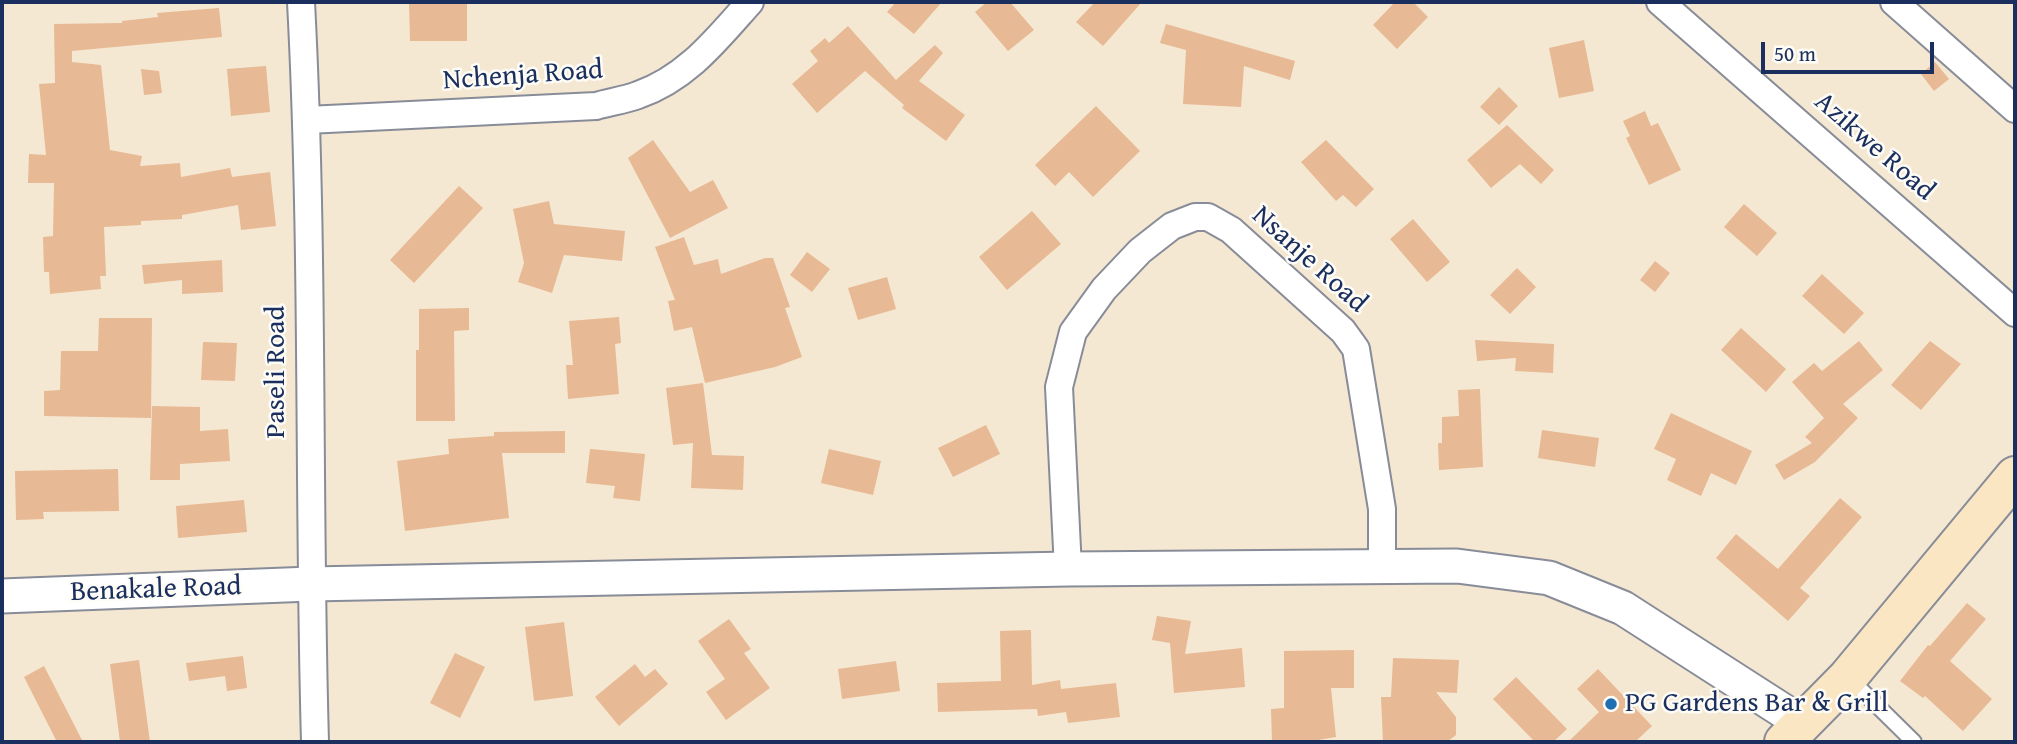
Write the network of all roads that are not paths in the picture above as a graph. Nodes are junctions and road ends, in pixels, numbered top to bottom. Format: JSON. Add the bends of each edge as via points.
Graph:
{"nodes":[{"id":1,"x":300,"y":2,"type":"edge"},
{"id":2,"x":750,"y":2,"type":"edge"},
{"id":3,"x":1660,"y":2,"type":"edge"},
{"id":4,"x":1894,"y":2,"type":"edge"},
{"id":5,"x":2015,"y":109,"type":"edge"},
{"id":6,"x":307,"y":120,"type":"junction"},
{"id":7,"x":2015,"y":313,"type":"edge"},
{"id":8,"x":2015,"y":476,"type":"edge"},
{"id":9,"x":1382,"y":568,"type":"junction"},
{"id":10,"x":1068,"y":569,"type":"junction"},
{"id":11,"x":310,"y":584,"type":"junction"},
{"id":12,"x":2,"y":596,"type":"edge"},
{"id":13,"x":1847,"y":677,"type":"junction"},
{"id":14,"x":1793,"y":733,"type":"edge"},
{"id":15,"x":315,"y":742,"type":"edge"},
{"id":16,"x":1914,"y":742,"type":"edge"}],
"edges":[{"from":1,"to":6,"type":"street","name":"Paseli Road"},
{"from":2,"to":6,"type":"street","name":"Nchenja Road","via":[[693,64],[638,96],[596,106]]},
{"from":3,"to":7,"type":"street","name":"Azikwe Road"},
{"from":4,"to":5,"type":"street"},
{"from":6,"to":11,"type":"street","name":"Paseli Road"},
{"from":8,"to":13,"type":"main road"},
{"from":9,"to":10,"type":"street","name":"Benakale Road"},
{"from":9,"to":10,"type":"street","name":"Nsanje Road","via":[[1382,509],[1356,349],[1343,331],[1231,230],[1208,217],[1195,217],[1172,226],[1140,251],[1104,289],[1073,332],[1059,397]]},
{"from":9,"to":14,"type":"street","name":"Benakale Road","via":[[1495,570],[1549,578],[1590,593],[1623,608]]},
{"from":10,"to":11,"type":"street","name":"Benakale Road"},
{"from":11,"to":12,"type":"street","name":"Benakale Road"},
{"from":11,"to":15,"type":"street","name":"Paseli Road"},
{"from":13,"to":14,"type":"main road"},
{"from":13,"to":16,"type":"lane"}]}
